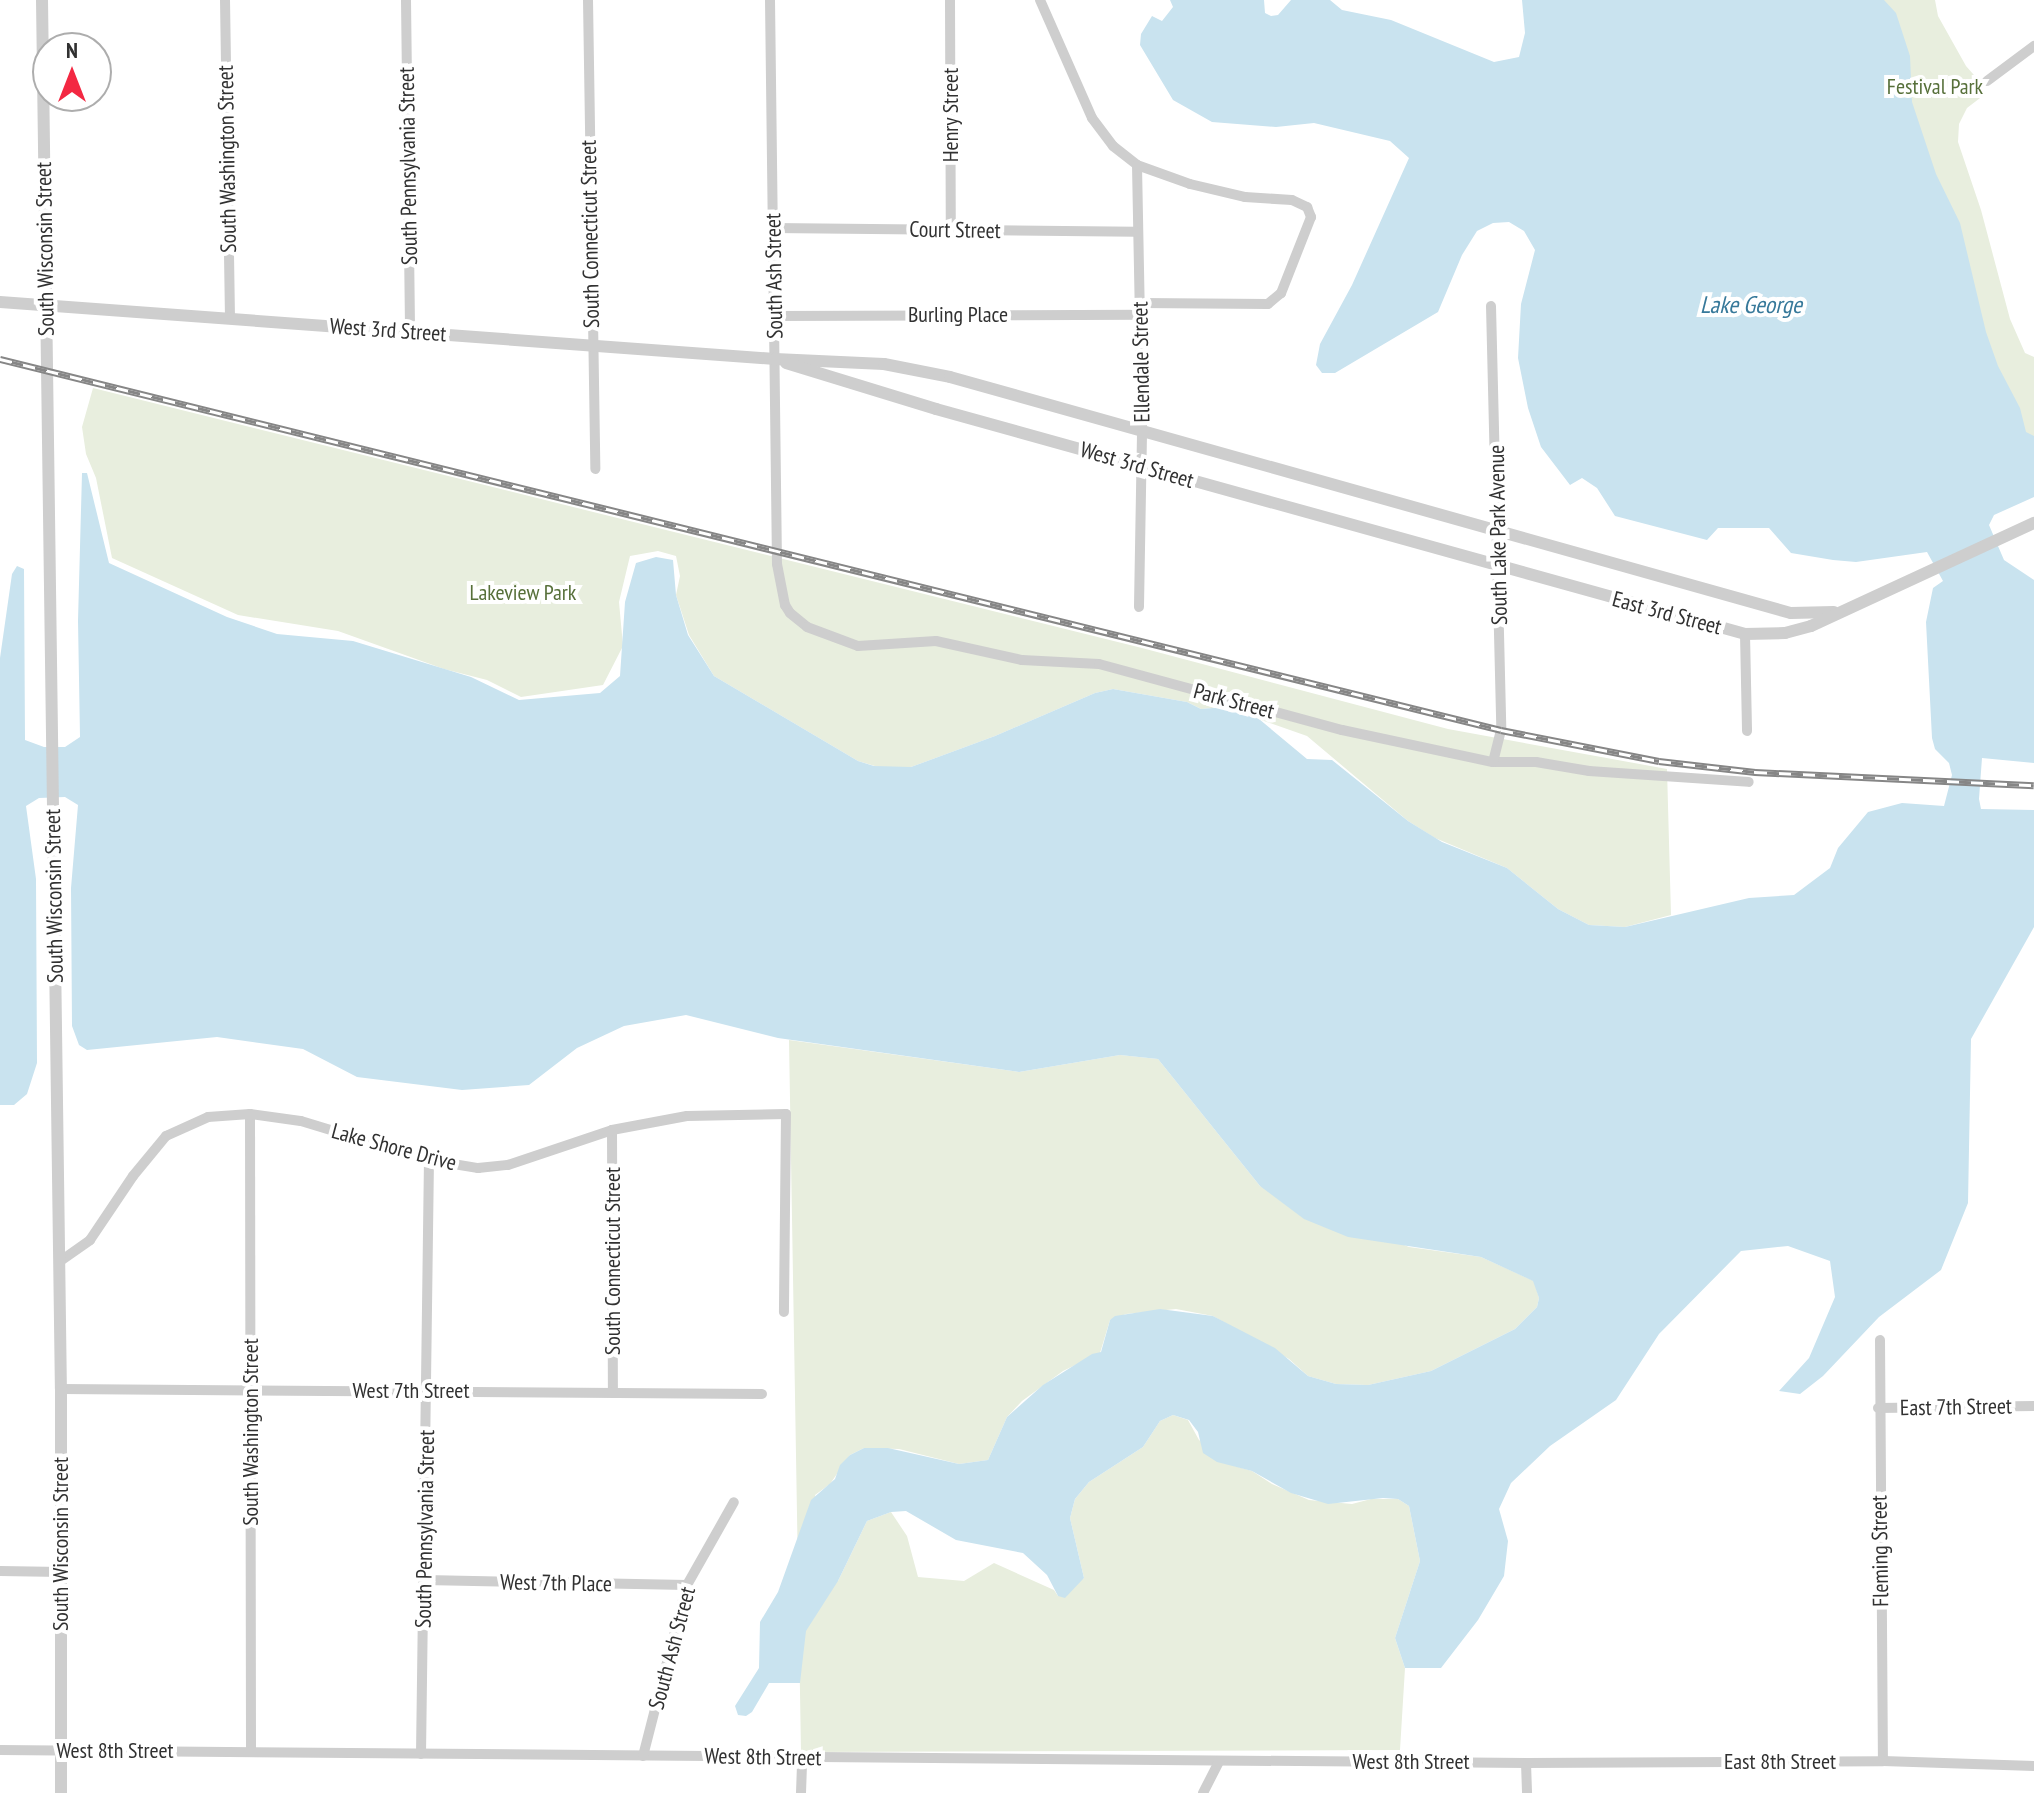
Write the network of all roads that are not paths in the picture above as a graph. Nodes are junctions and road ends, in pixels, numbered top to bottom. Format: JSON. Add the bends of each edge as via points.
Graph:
{"nodes":[{"id":1,"x":42,"y":0,"type":"edge"},
{"id":2,"x":225,"y":0,"type":"edge"},
{"id":3,"x":406,"y":0,"type":"edge"},
{"id":4,"x":588,"y":0,"type":"edge"},
{"id":5,"x":770,"y":0,"type":"edge"},
{"id":6,"x":950,"y":0,"type":"edge"},
{"id":7,"x":1044,"y":1,"type":"edge"},
{"id":8,"x":2034,"y":46,"type":"edge"},
{"id":9,"x":1987,"y":81,"type":"dead end"},
{"id":10,"x":1137,"y":165,"type":"junction"},
{"id":11,"x":773,"y":228,"type":"junction"},
{"id":12,"x":951,"y":230,"type":"junction"},
{"id":13,"x":1136,"y":232,"type":"junction"},
{"id":14,"x":0,"y":302,"type":"edge"},
{"id":15,"x":1140,"y":303,"type":"junction"},
{"id":16,"x":45,"y":305,"type":"junction"},
{"id":17,"x":1491,"y":306,"type":"dead end"},
{"id":18,"x":1140,"y":315,"type":"junction"},
{"id":19,"x":776,"y":316,"type":"junction"},
{"id":20,"x":230,"y":318,"type":"junction"},
{"id":21,"x":410,"y":332,"type":"junction"},
{"id":22,"x":592,"y":345,"type":"junction"},
{"id":23,"x":775,"y":359,"type":"junction"},
{"id":24,"x":1142,"y":434,"type":"junction"},
{"id":25,"x":1142,"y":467,"type":"junction"},
{"id":26,"x":595,"y":469,"type":"dead end"},
{"id":27,"x":2034,"y":523,"type":"edge"},
{"id":28,"x":1499,"y":533,"type":"junction"},
{"id":29,"x":778,"y":552,"type":"joint"},
{"id":30,"x":1499,"y":567,"type":"junction"},
{"id":31,"x":1139,"y":607,"type":"dead end"},
{"id":32,"x":1834,"y":612,"type":"junction"},
{"id":33,"x":1745,"y":634,"type":"junction"},
{"id":34,"x":1747,"y":731,"type":"dead end"},
{"id":35,"x":1493,"y":762,"type":"junction"},
{"id":36,"x":1749,"y":782,"type":"dead end"},
{"id":37,"x":250,"y":1114,"type":"junction"},
{"id":38,"x":612,"y":1130,"type":"junction"},
{"id":39,"x":429,"y":1160,"type":"junction"},
{"id":40,"x":59,"y":1262,"type":"junction"},
{"id":41,"x":784,"y":1312,"type":"dead end"},
{"id":42,"x":1880,"y":1340,"type":"dead end"},
{"id":43,"x":61,"y":1389,"type":"junction"},
{"id":44,"x":251,"y":1390,"type":"junction"},
{"id":45,"x":427,"y":1391,"type":"junction"},
{"id":46,"x":613,"y":1393,"type":"junction"},
{"id":47,"x":762,"y":1394,"type":"dead end"},
{"id":48,"x":2034,"y":1406,"type":"edge"},
{"id":49,"x":1878,"y":1408,"type":"junction"},
{"id":50,"x":734,"y":1502,"type":"dead end"},
{"id":51,"x":0,"y":1571,"type":"edge"},
{"id":52,"x":62,"y":1572,"type":"junction"},
{"id":53,"x":425,"y":1580,"type":"junction"},
{"id":54,"x":687,"y":1585,"type":"junction"},
{"id":55,"x":0,"y":1750,"type":"edge"},
{"id":56,"x":60,"y":1750,"type":"junction"},
{"id":57,"x":251,"y":1751,"type":"junction"},
{"id":58,"x":421,"y":1754,"type":"junction"},
{"id":59,"x":643,"y":1756,"type":"junction"},
{"id":60,"x":802,"y":1757,"type":"junction"},
{"id":61,"x":1219,"y":1761,"type":"junction"},
{"id":62,"x":1883,"y":1761,"type":"junction"},
{"id":63,"x":1526,"y":1763,"type":"junction"},
{"id":64,"x":2034,"y":1766,"type":"edge"},
{"id":65,"x":61,"y":1793,"type":"edge"},
{"id":66,"x":801,"y":1793,"type":"edge"},
{"id":67,"x":1203,"y":1793,"type":"edge"},
{"id":68,"x":1527,"y":1793,"type":"edge"}],
"edges":[{"from":1,"to":16,"type":"street","name":"South Wisconsin Street"},
{"from":2,"to":20,"type":"street","name":"South Washington Street"},
{"from":3,"to":21,"type":"street","name":"South Pennsylvania Street"},
{"from":4,"to":22,"type":"street","name":"South Connecticut Street"},
{"from":5,"to":11,"type":"street","name":"South Ash Street"},
{"from":6,"to":12,"type":"street","name":"Henry Street"},
{"from":7,"to":10,"type":"street","via":[[1092,118],[1113,146]]},
{"from":8,"to":9,"type":"street"},
{"from":10,"to":13,"type":"street","name":"Ellendale Street"},
{"from":10,"to":15,"type":"street","via":[[1245,197],[1292,200],[1307,207],[1311,217],[1281,293],[1268,304]]},
{"from":11,"to":12,"type":"street","name":"Court Street"},
{"from":11,"to":19,"type":"street","name":"South Ash Street"},
{"from":12,"to":13,"type":"street","name":"Court Street"},
{"from":13,"to":15,"type":"street","name":"Ellendale Street"},
{"from":14,"to":16,"type":"street","name":"West 3rd Street"},
{"from":15,"to":18,"type":"street","name":"Ellendale Street"},
{"from":16,"to":20,"type":"street","name":"West 3rd Street"},
{"from":16,"to":40,"type":"street","name":"South Wisconsin Street"},
{"from":17,"to":28,"type":"street","name":"South Lake Park Avenue"},
{"from":18,"to":19,"type":"street","name":"Burling Place"},
{"from":18,"to":24,"type":"street","name":"Ellendale Street"},
{"from":19,"to":23,"type":"street","name":"South Ash Street"},
{"from":20,"to":21,"type":"street","name":"West 3rd Street"},
{"from":21,"to":22,"type":"street","name":"West 3rd Street"},
{"from":22,"to":23,"type":"street","name":"West 3rd Street"},
{"from":22,"to":26,"type":"street","name":"South Connecticut Street"},
{"from":23,"to":24,"type":"street","name":"West 3rd Street","via":[[838,360],[950,377]]},
{"from":23,"to":25,"type":"street","name":"West 3rd Street"},
{"from":23,"to":29,"type":"street","name":"South Ash Street"},
{"from":24,"to":25,"type":"street","name":"Ellendale Street"},
{"from":24,"to":28,"type":"street","name":"West 3rd Street"},
{"from":25,"to":30,"type":"street","name":"West 3rd Street"},
{"from":25,"to":31,"type":"street","name":"Ellendale Street"},
{"from":27,"to":32,"type":"street","name":"East 3rd Street"},
{"from":28,"to":30,"type":"street","name":"South Lake Park Avenue"},
{"from":28,"to":32,"type":"street","name":"East 3rd Street","via":[[1791,613]]},
{"from":29,"to":35,"type":"street","name":"Park Street","via":[[780,585],[790,613],[807,627],[858,646],[936,641],[1022,660],[1099,664],[1342,730]]},
{"from":30,"to":33,"type":"street","name":"East 3rd Street"},
{"from":30,"to":35,"type":"street","name":"South Lake Park Avenue","via":[[1501,730]]},
{"from":32,"to":33,"type":"street","name":"East 3rd Street","via":[[1785,633]]},
{"from":33,"to":34,"type":"street"},
{"from":35,"to":36,"type":"street","name":"Park Street"},
{"from":37,"to":39,"type":"street","name":"Lake Shore Drive","via":[[301,1121]]},
{"from":37,"to":40,"type":"street","name":"Lake Shore Drive","via":[[208,1117],[166,1136],[90,1240]]},
{"from":37,"to":44,"type":"street","name":"South Washington Street"},
{"from":38,"to":39,"type":"street","name":"Lake Shore Drive","via":[[508,1165],[478,1168]]},
{"from":38,"to":41,"type":"street","name":"Lake Shore Drive","via":[[687,1116],[786,1114]]},
{"from":38,"to":46,"type":"street","name":"South Connecticut Street"},
{"from":39,"to":45,"type":"street","name":"South Pennsylvania Street"},
{"from":40,"to":43,"type":"street","name":"South Wisconsin Street"},
{"from":42,"to":49,"type":"street","name":"Fleming Street"},
{"from":43,"to":44,"type":"street","name":"West 7th Street"},
{"from":43,"to":52,"type":"street","name":"South Wisconsin Street"},
{"from":44,"to":45,"type":"street","name":"West 7th Street"},
{"from":44,"to":57,"type":"street","name":"South Washington Street"},
{"from":45,"to":46,"type":"street","name":"West 7th Street"},
{"from":45,"to":53,"type":"street","name":"South Pennsylvania Street"},
{"from":46,"to":47,"type":"street","name":"West 7th Street"},
{"from":48,"to":49,"type":"street","name":"East 7th Street"},
{"from":49,"to":62,"type":"street","name":"Fleming Street"},
{"from":50,"to":54,"type":"street","name":"South Ash Street"},
{"from":51,"to":52,"type":"street"},
{"from":52,"to":56,"type":"street","name":"South Wisconsin Street"},
{"from":53,"to":54,"type":"street","name":"West 7th Place"},
{"from":53,"to":58,"type":"street","name":"South Pennsylvania Street"},
{"from":54,"to":59,"type":"street","name":"South Ash Street"},
{"from":55,"to":56,"type":"street","name":"West 8th Street"},
{"from":56,"to":57,"type":"street","name":"West 8th Street"},
{"from":56,"to":65,"type":"street","name":"South Wisconsin Street"},
{"from":57,"to":58,"type":"street","name":"West 8th Street"},
{"from":58,"to":59,"type":"street","name":"West 8th Street"},
{"from":59,"to":60,"type":"street","name":"West 8th Street"},
{"from":60,"to":61,"type":"street","name":"West 8th Street"},
{"from":60,"to":66,"type":"street"},
{"from":61,"to":63,"type":"street","name":"West 8th Street"},
{"from":61,"to":67,"type":"street"},
{"from":62,"to":63,"type":"street","name":"East 8th Street"},
{"from":62,"to":64,"type":"street","name":"East 8th Street"},
{"from":63,"to":68,"type":"street"}]}
